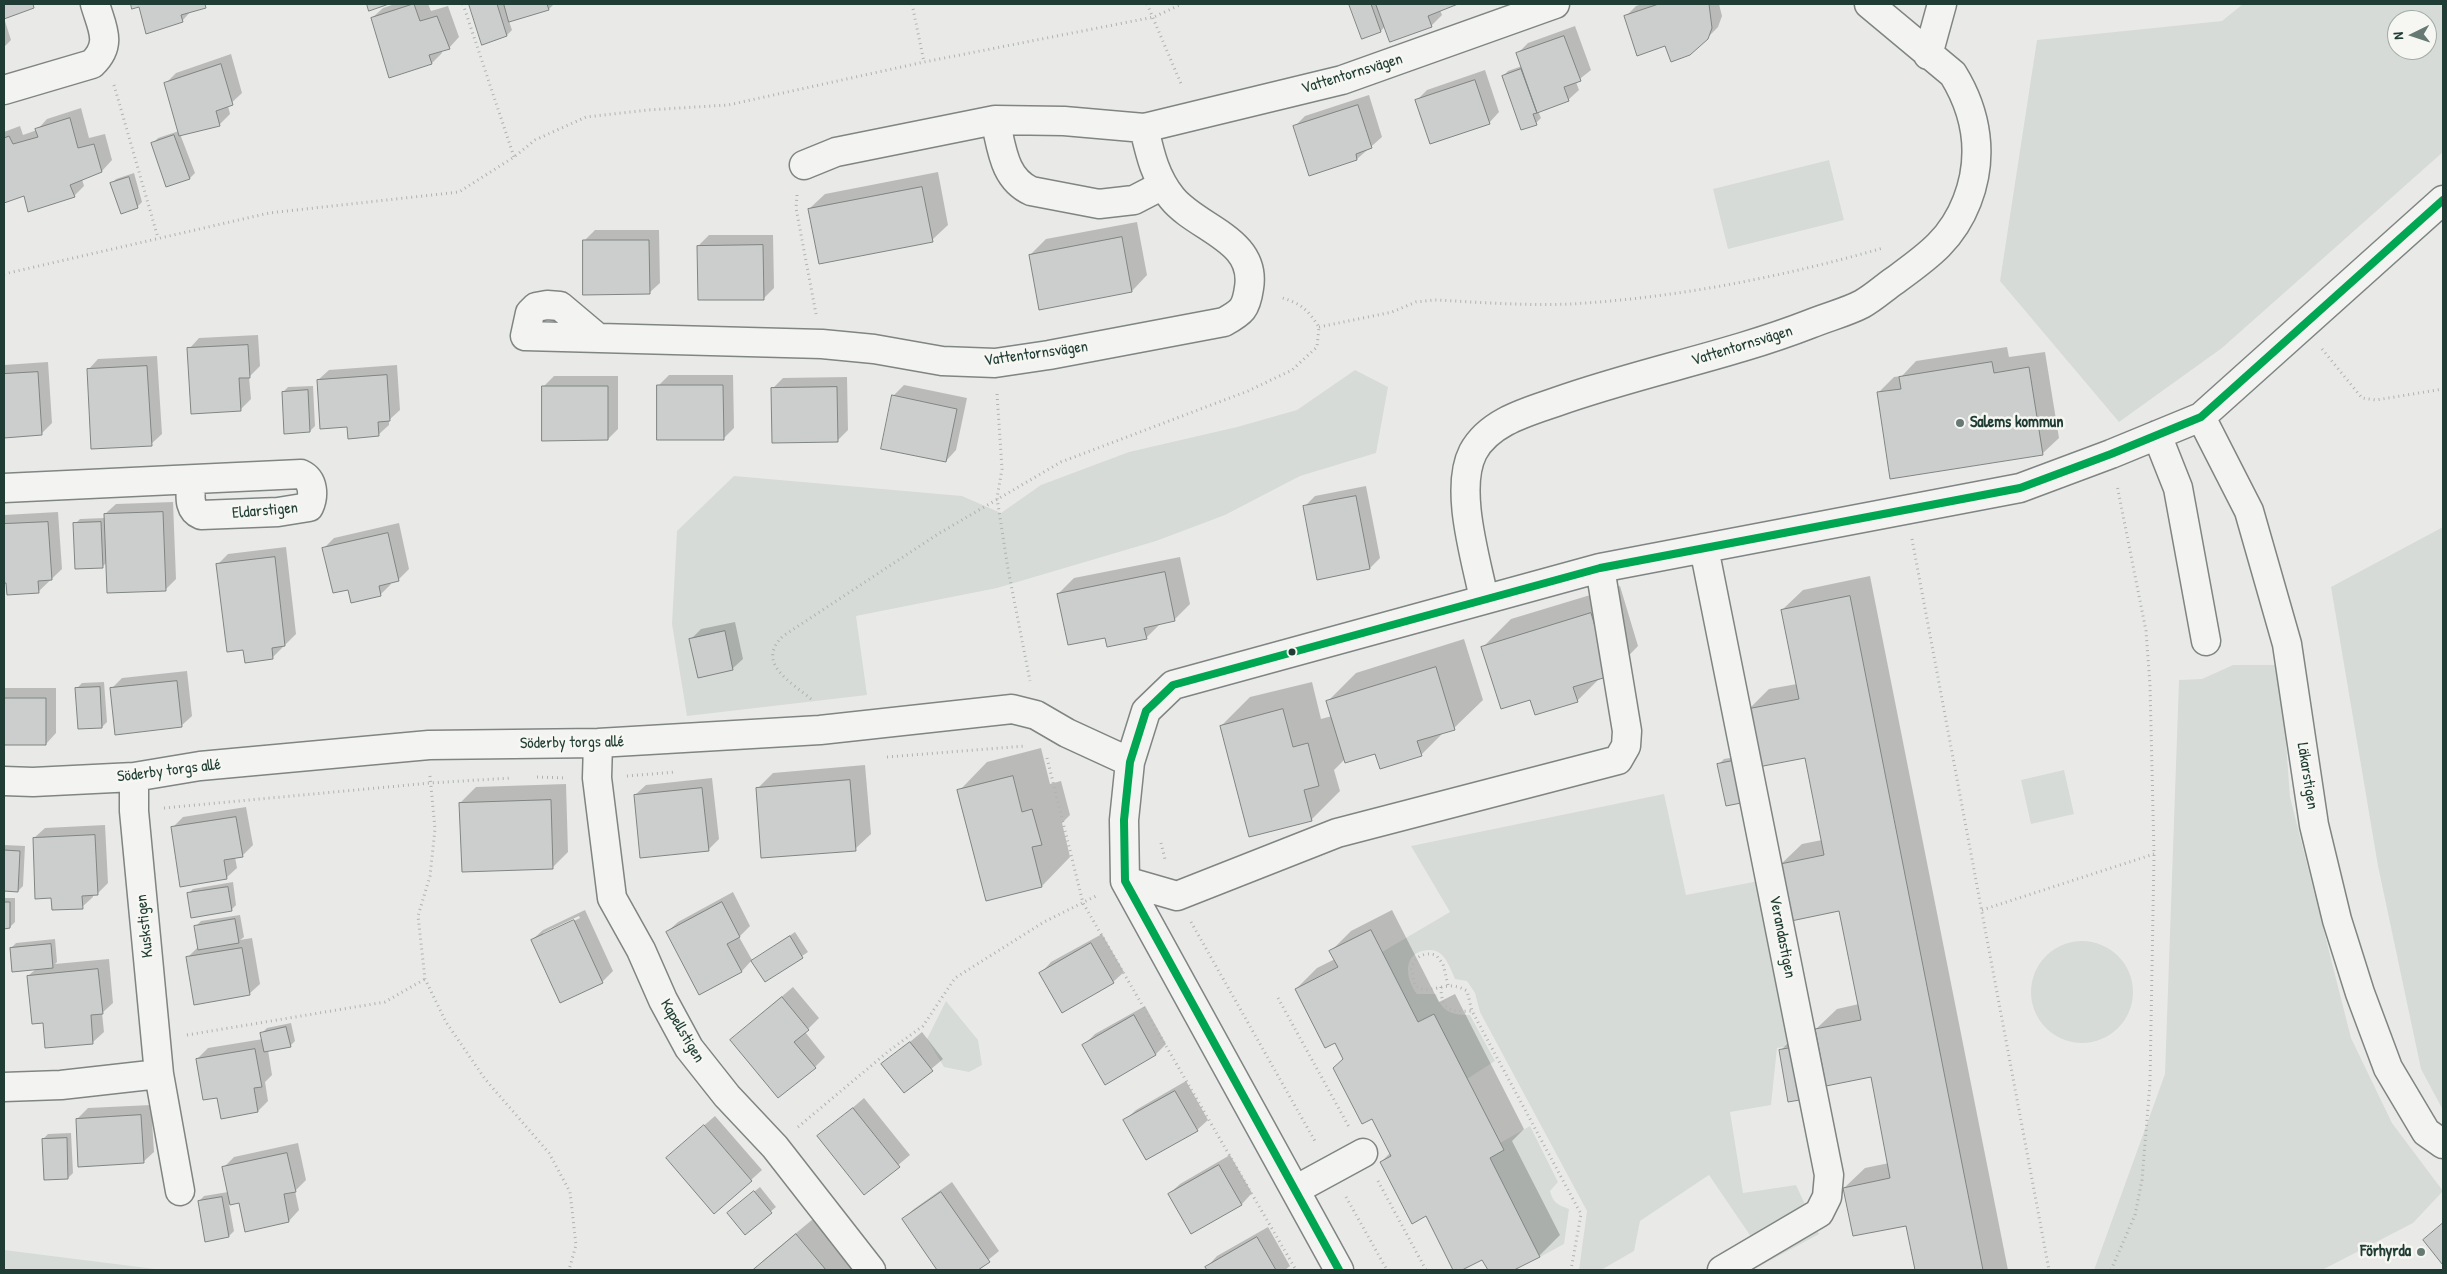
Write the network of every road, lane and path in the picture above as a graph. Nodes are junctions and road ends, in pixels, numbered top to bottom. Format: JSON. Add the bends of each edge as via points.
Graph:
{"nodes":[{"id":1,"x":95,"y":4,"type":"edge"},
{"id":2,"x":462,"y":4,"type":"edge"},
{"id":3,"x":912,"y":4,"type":"edge"},
{"id":4,"x":1147,"y":4,"type":"edge"},
{"id":5,"x":1182,"y":4,"type":"edge"},
{"id":6,"x":1555,"y":4,"type":"edge"},
{"id":7,"x":1869,"y":4,"type":"edge"},
{"id":8,"x":1942,"y":4,"type":"edge"},
{"id":9,"x":1154,"y":17,"type":"junction"},
{"id":10,"x":102,"y":55,"type":"junction"},
{"id":11,"x":1928,"y":55,"type":"junction"},
{"id":12,"x":924,"y":62,"type":"junction"},
{"id":13,"x":4,"y":90,"type":"edge"},
{"id":14,"x":1195,"y":117,"type":"junction"},
{"id":15,"x":995,"y":120,"type":"junction"},
{"id":16,"x":1144,"y":128,"type":"junction"},
{"id":17,"x":514,"y":157,"type":"junction"},
{"id":18,"x":804,"y":165,"type":"joint"},
{"id":19,"x":1163,"y":185,"type":"junction"},
{"id":20,"x":2443,"y":200,"type":"edge"},
{"id":21,"x":158,"y":238,"type":"junction"},
{"id":22,"x":1887,"y":248,"type":"dead end"},
{"id":23,"x":4,"y":274,"type":"edge"},
{"id":24,"x":1249,"y":293,"type":"junction"},
{"id":25,"x":2303,"y":325,"type":"junction"},
{"id":26,"x":1319,"y":327,"type":"junction"},
{"id":27,"x":598,"y":338,"type":"dead end"},
{"id":28,"x":822,"y":344,"type":"junction"},
{"id":29,"x":995,"y":363,"type":"junction"},
{"id":30,"x":2443,"y":389,"type":"edge"},
{"id":31,"x":2201,"y":417,"type":"junction"},
{"id":32,"x":2157,"y":435,"type":"junction"},
{"id":33,"x":2110,"y":454,"type":"junction"},
{"id":34,"x":190,"y":480,"type":"dead end"},
{"id":35,"x":4,"y":488,"type":"edge"},
{"id":36,"x":997,"y":498,"type":"junction"},
{"id":37,"x":1906,"y":509,"type":"junction"},
{"id":38,"x":1704,"y":548,"type":"junction"},
{"id":39,"x":1600,"y":568,"type":"junction"},
{"id":40,"x":1484,"y":599,"type":"junction"},
{"id":41,"x":2206,"y":641,"type":"dead end"},
{"id":42,"x":1036,"y":715,"type":"junction"},
{"id":43,"x":820,"y":730,"type":"junction"},
{"id":44,"x":598,"y":743,"type":"junction"},
{"id":45,"x":429,"y":744,"type":"junction"},
{"id":46,"x":1043,"y":744,"type":"junction"},
{"id":47,"x":884,"y":757,"type":"dead end"},
{"id":48,"x":1130,"y":762,"type":"junction"},
{"id":49,"x":686,"y":772,"type":"dead end"},
{"id":50,"x":134,"y":777,"type":"junction"},
{"id":51,"x":519,"y":777,"type":"dead end"},
{"id":52,"x":529,"y":777,"type":"dead end"},
{"id":53,"x":597,"y":778,"type":"junction"},
{"id":54,"x":4,"y":781,"type":"edge"},
{"id":55,"x":430,"y":783,"type":"junction"},
{"id":56,"x":134,"y":811,"type":"junction"},
{"id":57,"x":1161,"y":842,"type":"dead end"},
{"id":58,"x":2154,"y":854,"type":"junction"},
{"id":59,"x":1125,"y":881,"type":"junction"},
{"id":60,"x":1177,"y":896,"type":"junction"},
{"id":61,"x":1083,"y":903,"type":"junction"},
{"id":62,"x":1982,"y":910,"type":"junction"},
{"id":63,"x":425,"y":979,"type":"junction"},
{"id":64,"x":1448,"y":985,"type":"junction"},
{"id":65,"x":1441,"y":987,"type":"junction"},
{"id":66,"x":1472,"y":1011,"type":"junction"},
{"id":67,"x":156,"y":1041,"type":"junction"},
{"id":68,"x":159,"y":1074,"type":"junction"},
{"id":69,"x":4,"y":1087,"type":"edge"},
{"id":70,"x":2435,"y":1138,"type":"edge"},
{"id":71,"x":775,"y":1147,"type":"junction"},
{"id":72,"x":1363,"y":1153,"type":"dead end"},
{"id":73,"x":2443,"y":1164,"type":"edge"},
{"id":74,"x":1331,"y":1170,"type":"junction"},
{"id":75,"x":1295,"y":1190,"type":"junction"},
{"id":76,"x":180,"y":1191,"type":"dead end"},
{"id":77,"x":569,"y":1270,"type":"edge"},
{"id":78,"x":871,"y":1270,"type":"edge"},
{"id":79,"x":1296,"y":1270,"type":"edge"},
{"id":80,"x":1339,"y":1270,"type":"edge"},
{"id":81,"x":1387,"y":1270,"type":"edge"},
{"id":82,"x":1572,"y":1270,"type":"edge"},
{"id":83,"x":1722,"y":1270,"type":"edge"},
{"id":84,"x":2049,"y":1270,"type":"edge"},
{"id":85,"x":2111,"y":1270,"type":"edge"}],
"edges":[{"from":1,"to":10,"type":"street","via":[[105,42]]},
{"from":2,"to":17,"type":"path"},
{"from":3,"to":12,"type":"path"},
{"from":4,"to":9,"type":"path"},
{"from":5,"to":9,"type":"path"},
{"from":6,"to":14,"type":"street","name":"Vattentornsvägen","via":[[1342,80]]},
{"from":7,"to":11,"type":"street","name":"Vattentornsvägen"},
{"from":8,"to":11,"type":"street"},
{"from":9,"to":12,"type":"path"},
{"from":9,"to":14,"type":"path"},
{"from":10,"to":13,"type":"street","via":[[92,64]]},
{"from":10,"to":21,"type":"path","via":[[114,82]]},
{"from":11,"to":40,"type":"street","name":"Vattentornsvägen","via":[[1953,74],[1962,89],[1973,114],[1978,160],[1972,190],[1960,220],[1942,244],[1862,304],[1766,341],[1580,393],[1511,418],[1488,435],[1474,450],[1465,473],[1465,496]]},
{"from":12,"to":17,"type":"path","via":[[728,105],[586,117],[535,140]]},
{"from":14,"to":16,"type":"street","name":"Vattentornsvägen"},
{"from":15,"to":16,"type":"street","name":"Vattentornsvägen","via":[[1064,121]]},
{"from":15,"to":18,"type":"street","name":"Vattentornsvägen","via":[[836,152]]},
{"from":15,"to":19,"type":"street","via":[[1010,175],[1030,191],[1099,204],[1134,200]]},
{"from":16,"to":19,"type":"street","name":"Vattentornsvägen","via":[[1151,161]]},
{"from":17,"to":21,"type":"path","via":[[459,192],[269,213]]},
{"from":18,"to":28,"type":"path","via":[[796,208]]},
{"from":19,"to":24,"type":"street","name":"Vattentornsvägen","via":[[1174,200],[1235,246],[1246,260],[1251,276]]},
{"from":20,"to":25,"type":"street"},
{"from":21,"to":23,"type":"path"},
{"from":22,"to":26,"type":"path","via":[[1708,288],[1570,304],[1434,300]]},
{"from":24,"to":26,"type":"path","via":[[1296,301]]},
{"from":24,"to":29,"type":"street","name":"Vattentornsvägen","via":[[1242,312],[1224,322]]},
{"from":25,"to":30,"type":"path","via":[[2362,398],[2376,400]]},
{"from":25,"to":31,"type":"street"},
{"from":26,"to":36,"type":"path","via":[[1317,347],[1292,370],[1248,392],[1061,462]]},
{"from":27,"to":28,"type":"street","name":"Vattentornsvägen"},
{"from":28,"to":29,"type":"street","name":"Vattentornsvägen","via":[[942,361]]},
{"from":29,"to":36,"type":"path","via":[[1002,469]]},
{"from":31,"to":32,"type":"street"},
{"from":31,"to":70,"type":"street","name":"Läkarstigen","via":[[2249,511],[2287,644],[2314,825],[2337,920],[2360,993],[2388,1068]]},
{"from":32,"to":33,"type":"street"},
{"from":32,"to":41,"type":"street","via":[[2178,488]]},
{"from":33,"to":37,"type":"street","via":[[2020,488]]},
{"from":33,"to":58,"type":"path","via":[[2146,631]]},
{"from":34,"to":35,"type":"street"},
{"from":36,"to":42,"type":"path"},
{"from":36,"to":43,"type":"path","via":[[777,641],[772,658],[777,671],[812,699]]},
{"from":37,"to":38,"type":"street"},
{"from":37,"to":62,"type":"path"},
{"from":38,"to":39,"type":"street"},
{"from":38,"to":83,"type":"street","name":"Verandastigen","via":[[1829,1175],[1828,1197],[1819,1213]]},
{"from":39,"to":40,"type":"street"},
{"from":39,"to":60,"type":"street","via":[[1627,731],[1626,746],[1618,760],[1337,833]]},
{"from":40,"to":48,"type":"street","via":[[1173,685],[1146,711]]},
{"from":42,"to":43,"type":"street","name":"Söderby torgs allé","via":[[1012,710]]},
{"from":42,"to":46,"type":"path"},
{"from":42,"to":48,"type":"street","name":"Söderby torgs allé","via":[[1067,734]]},
{"from":43,"to":44,"type":"street","name":"Söderby torgs allé"},
{"from":44,"to":45,"type":"street","name":"Söderby torgs allé"},
{"from":44,"to":53,"type":"street","name":"Kapellstigen"},
{"from":45,"to":50,"type":"street","name":"Söderby torgs allé","via":[[200,766]]},
{"from":45,"to":55,"type":"path"},
{"from":46,"to":47,"type":"path"},
{"from":46,"to":61,"type":"path"},
{"from":48,"to":59,"type":"street","via":[[1124,820]]},
{"from":49,"to":53,"type":"path"},
{"from":50,"to":54,"type":"street","name":"Söderby torgs allé"},
{"from":50,"to":56,"type":"street","name":"Kuskstigen"},
{"from":51,"to":55,"type":"path"},
{"from":52,"to":53,"type":"path"},
{"from":53,"to":71,"type":"street","name":"Kapellstigen","via":[[612,898],[689,1048]]},
{"from":55,"to":56,"type":"path"},
{"from":55,"to":63,"type":"path","via":[[435,829],[430,876],[418,916]]},
{"from":56,"to":67,"type":"street","name":"Kuskstigen"},
{"from":57,"to":60,"type":"path"},
{"from":58,"to":62,"type":"path"},
{"from":58,"to":85,"type":"path","via":[[2150,1083],[2142,1180],[2135,1215]]},
{"from":59,"to":60,"type":"street"},
{"from":59,"to":61,"type":"path"},
{"from":59,"to":75,"type":"street"},
{"from":60,"to":74,"type":"path"},
{"from":61,"to":71,"type":"path","via":[[1044,922],[955,978],[923,1026]]},
{"from":61,"to":79,"type":"path"},
{"from":62,"to":84,"type":"path"},
{"from":63,"to":67,"type":"path","via":[[385,1002]]},
{"from":63,"to":77,"type":"path","via":[[452,1030],[485,1078],[549,1153],[570,1192],[576,1245]]},
{"from":64,"to":65,"type":"path"},
{"from":64,"to":65,"type":"path","via":[[1436,955],[1427,953],[1416,958],[1411,967],[1415,986],[1424,990]]},
{"from":64,"to":66,"type":"path","via":[[1467,991]]},
{"from":65,"to":66,"type":"path","via":[[1441,1000],[1446,1007]]},
{"from":66,"to":82,"type":"path","via":[[1581,1214]]},
{"from":67,"to":68,"type":"street","name":"Kuskstigen"},
{"from":68,"to":69,"type":"street","via":[[61,1086]]},
{"from":68,"to":76,"type":"street","name":"Kuskstigen"},
{"from":70,"to":73,"type":"street","name":"Läkarstigen"},
{"from":71,"to":78,"type":"street","name":"Kapellstigen"},
{"from":72,"to":74,"type":"street"},
{"from":74,"to":75,"type":"street"},
{"from":74,"to":81,"type":"path"},
{"from":75,"to":80,"type":"street"}]}
